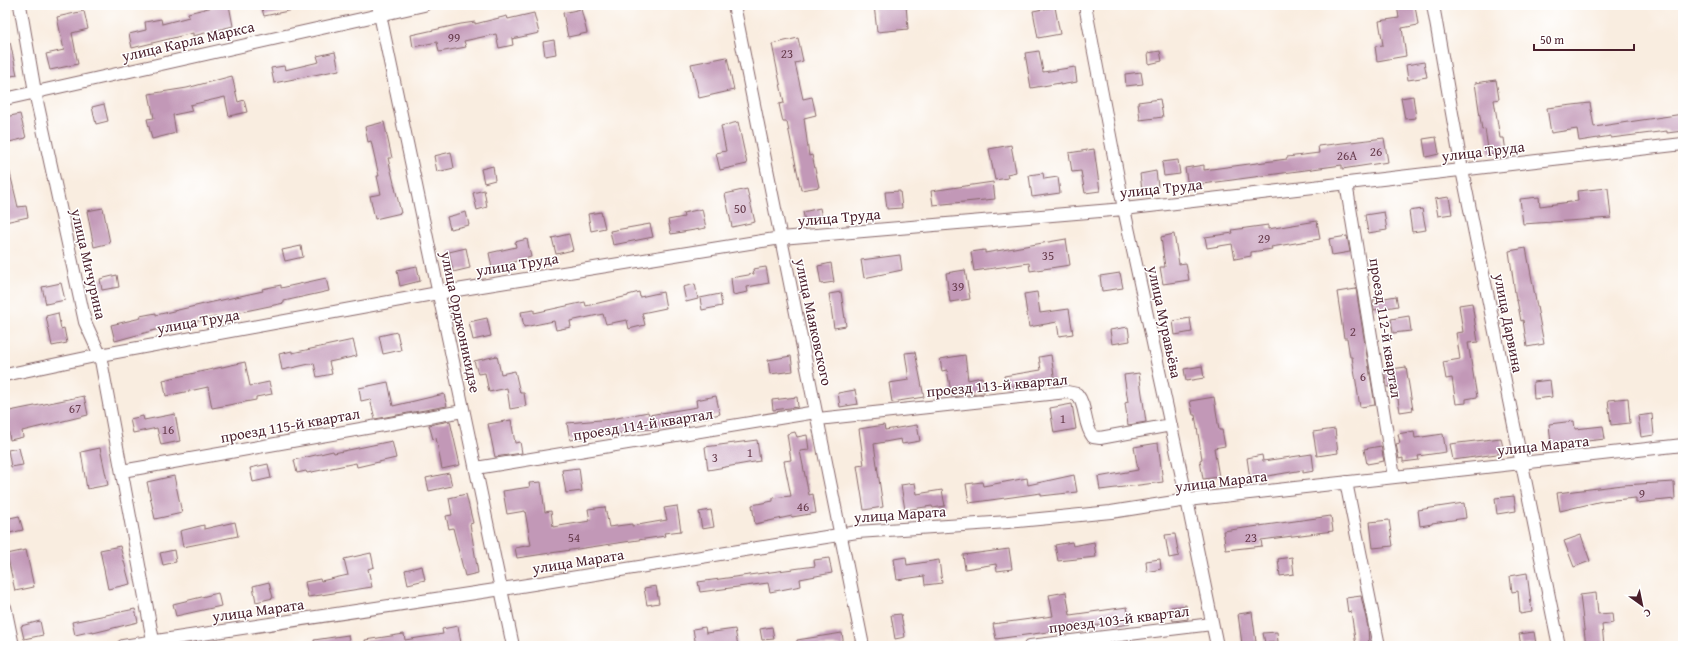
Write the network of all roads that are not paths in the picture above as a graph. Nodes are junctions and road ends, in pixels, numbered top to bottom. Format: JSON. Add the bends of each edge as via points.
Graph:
{"nodes":[{"id":1,"x":20,"y":5,"type":"edge"},
{"id":2,"x":424,"y":5,"type":"edge"},
{"id":3,"x":734,"y":5,"type":"edge"},
{"id":4,"x":1085,"y":5,"type":"edge"},
{"id":5,"x":1433,"y":5,"type":"edge"},
{"id":6,"x":379,"y":9,"type":"edge"},
{"id":7,"x":35,"y":92,"type":"junction"},
{"id":8,"x":5,"y":99,"type":"edge"},
{"id":9,"x":1683,"y":144,"type":"edge"},
{"id":10,"x":1462,"y":170,"type":"junction"},
{"id":11,"x":1346,"y":183,"type":"junction"},
{"id":12,"x":1124,"y":209,"type":"junction"},
{"id":13,"x":781,"y":238,"type":"junction"},
{"id":14,"x":438,"y":293,"type":"junction"},
{"id":15,"x":100,"y":355,"type":"junction"},
{"id":16,"x":5,"y":375,"type":"edge"},
{"id":17,"x":463,"y":411,"type":"junction"},
{"id":18,"x":817,"y":415,"type":"junction"},
{"id":19,"x":1171,"y":425,"type":"junction"},
{"id":20,"x":1683,"y":445,"type":"edge"},
{"id":21,"x":1521,"y":463,"type":"junction"},
{"id":22,"x":476,"y":468,"type":"junction"},
{"id":23,"x":122,"y":471,"type":"junction"},
{"id":24,"x":1394,"y":477,"type":"junction"},
{"id":25,"x":1346,"y":482,"type":"junction"},
{"id":26,"x":1187,"y":500,"type":"junction"},
{"id":27,"x":841,"y":534,"type":"junction"},
{"id":28,"x":502,"y":589,"type":"junction"},
{"id":29,"x":5,"y":607,"type":"edge"},
{"id":30,"x":1212,"y":624,"type":"junction"},
{"id":31,"x":154,"y":644,"type":"edge"},
{"id":32,"x":13,"y":646,"type":"edge"},
{"id":33,"x":123,"y":646,"type":"edge"},
{"id":34,"x":513,"y":646,"type":"edge"},
{"id":35,"x":863,"y":646,"type":"edge"},
{"id":36,"x":1030,"y":646,"type":"edge"},
{"id":37,"x":1217,"y":646,"type":"edge"},
{"id":38,"x":1379,"y":646,"type":"edge"},
{"id":39,"x":1559,"y":646,"type":"edge"}],
"edges":[{"from":1,"to":7,"type":"street","name":"улица Мичурина"},
{"from":2,"to":6,"type":"street","name":"улица Карла Маркса"},
{"from":3,"to":13,"type":"street","name":"улица Маяковского"},
{"from":4,"to":12,"type":"street","name":"улица Муравьёва"},
{"from":5,"to":10,"type":"street","name":"улица Дарвина"},
{"from":6,"to":7,"type":"street","name":"улица Карла Маркса"},
{"from":6,"to":14,"type":"street","name":"улица Орджоникидзе"},
{"from":7,"to":8,"type":"street","name":"улица Карла Маркса"},
{"from":7,"to":15,"type":"street","name":"улица Мичурина","via":[[84,322]]},
{"from":9,"to":10,"type":"street","name":"улица Труда"},
{"from":10,"to":11,"type":"street","name":"улица Труда"},
{"from":10,"to":21,"type":"street","name":"улица Дарвина"},
{"from":11,"to":12,"type":"street","name":"улица Труда"},
{"from":11,"to":24,"type":"street","name":"проезд 112-й квартал"},
{"from":12,"to":13,"type":"street","name":"улица Труда"},
{"from":12,"to":19,"type":"street","name":"улица Муравьёва"},
{"from":13,"to":14,"type":"street","name":"улица Труда"},
{"from":13,"to":18,"type":"street","name":"улица Маяковского"},
{"from":14,"to":15,"type":"street","name":"улица Труда"},
{"from":14,"to":17,"type":"street","name":"улица Орджоникидзе"},
{"from":15,"to":16,"type":"street","name":"улица Труда"},
{"from":15,"to":23,"type":"street","name":"улица Мичурина"},
{"from":17,"to":22,"type":"street","name":"улица Орджоникидзе"},
{"from":17,"to":23,"type":"street","name":"проезд 115-й квартал"},
{"from":18,"to":19,"type":"street","name":"проезд 113-й квартал","via":[[1067,392],[1077,394],[1081,400],[1088,431],[1093,437],[1100,438]]},
{"from":18,"to":22,"type":"street","name":"проезд 114-й квартал"},
{"from":18,"to":27,"type":"street","name":"улица Маяковского"},
{"from":19,"to":26,"type":"street","name":"улица Муравьёва"},
{"from":20,"to":21,"type":"street","name":"улица Марата"},
{"from":21,"to":24,"type":"street","name":"улица Марата"},
{"from":21,"to":39,"type":"street","name":"улица Дарвина"},
{"from":22,"to":28,"type":"street","name":"улица Орджоникидзе"},
{"from":23,"to":31,"type":"street","name":"улица Мичурина"},
{"from":24,"to":25,"type":"street","name":"улица Марата"},
{"from":25,"to":26,"type":"street","name":"улица Марата"},
{"from":25,"to":38,"type":"street"},
{"from":26,"to":27,"type":"street","name":"улица Марата","via":[[1111,512]]},
{"from":26,"to":30,"type":"street","name":"улица Муравьёва"},
{"from":27,"to":28,"type":"street","name":"улица Марата"},
{"from":27,"to":35,"type":"street","name":"улица Маяковского"},
{"from":28,"to":31,"type":"street","name":"улица Марата"},
{"from":28,"to":34,"type":"street","name":"улица Орджоникидзе"},
{"from":29,"to":32,"type":"street"},
{"from":30,"to":36,"type":"street","name":"проезд 103-й квартал"},
{"from":30,"to":37,"type":"street","name":"улица Муравьёва"},
{"from":31,"to":33,"type":"street","name":"улица Марата"}]}
